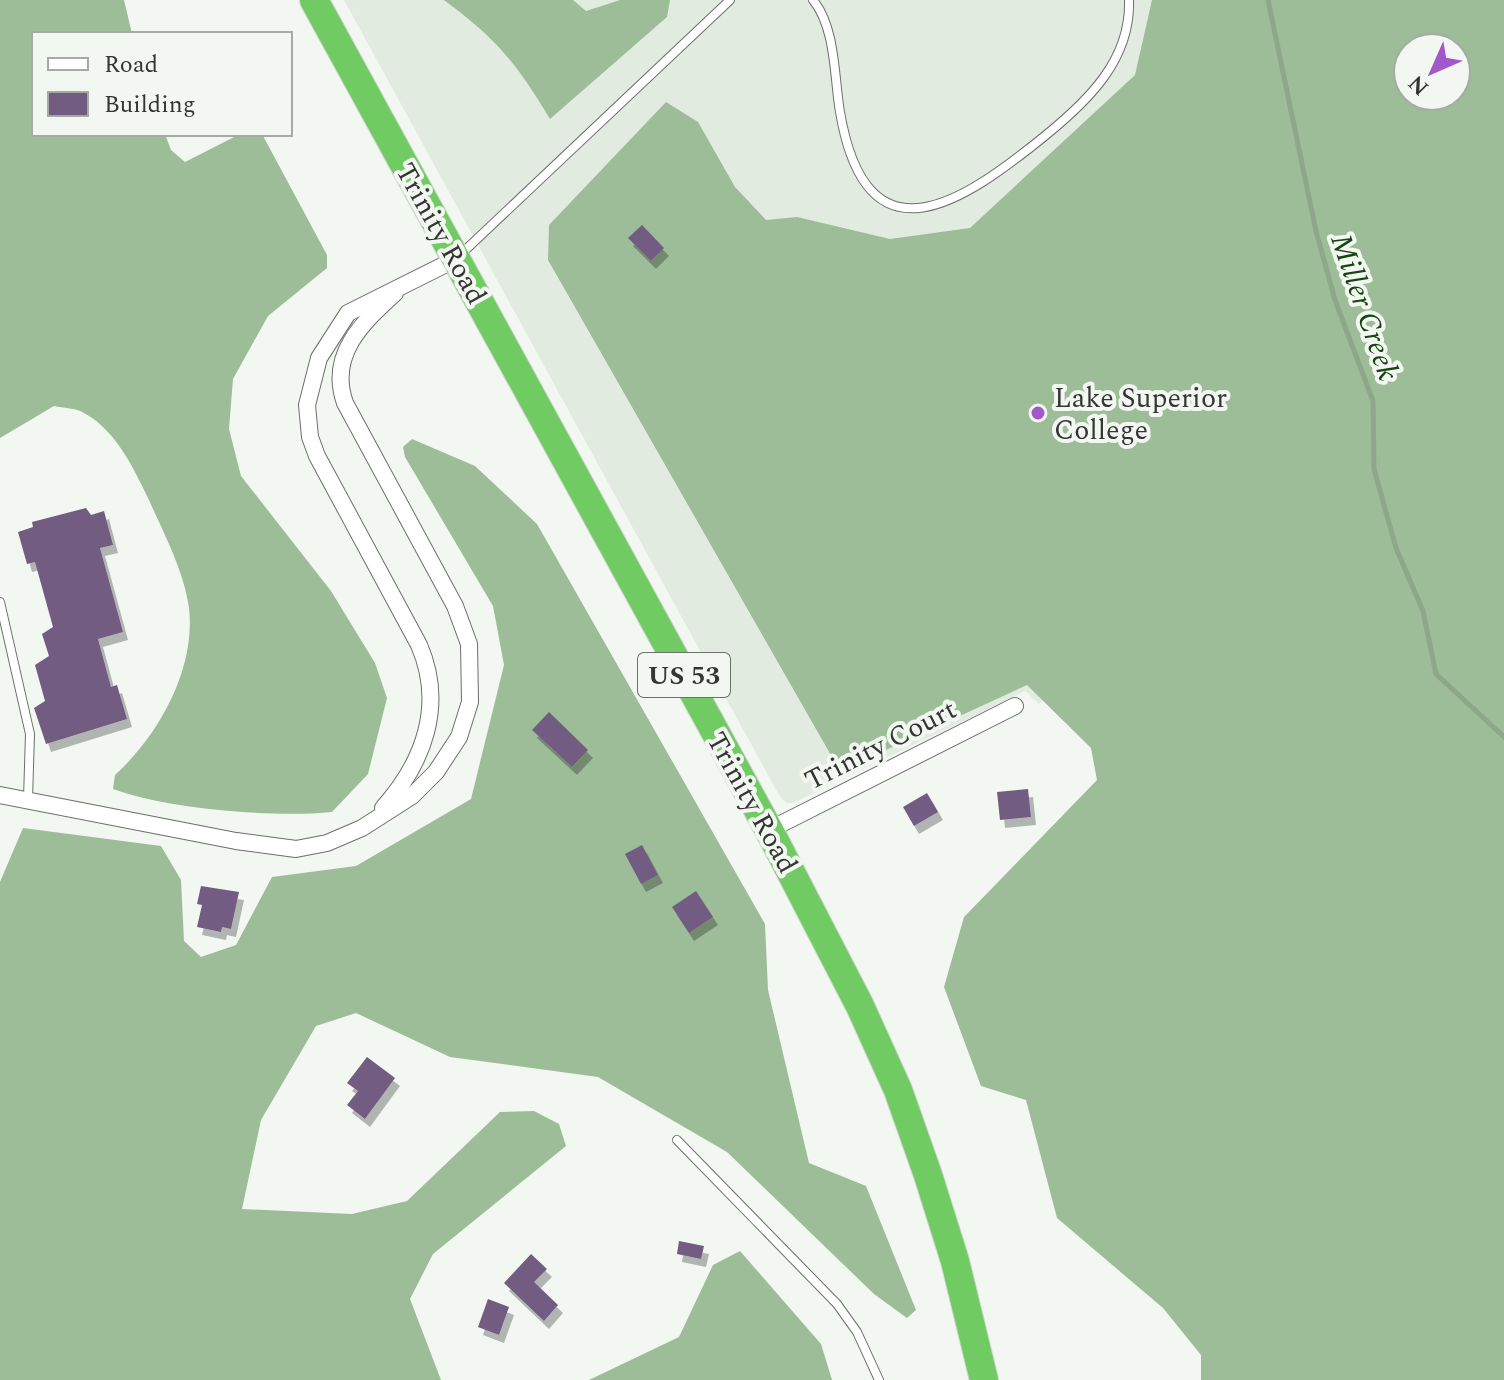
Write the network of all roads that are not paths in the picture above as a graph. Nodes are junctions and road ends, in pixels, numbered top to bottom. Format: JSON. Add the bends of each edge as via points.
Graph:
{"nodes":[{"id":1,"x":314,"y":0,"type":"edge"},
{"id":2,"x":730,"y":0,"type":"edge"},
{"id":3,"x":813,"y":0,"type":"edge"},
{"id":4,"x":1129,"y":0,"type":"edge"},
{"id":5,"x":456,"y":259,"type":"junction"},
{"id":6,"x":395,"y":293,"type":"junction"},
{"id":7,"x":0,"y":602,"type":"edge"},
{"id":8,"x":1015,"y":706,"type":"dead end"},
{"id":9,"x":0,"y":795,"type":"edge"},
{"id":10,"x":27,"y":800,"type":"junction"},
{"id":11,"x":365,"y":826,"type":"junction"},
{"id":12,"x":769,"y":830,"type":"junction"},
{"id":13,"x":677,"y":1140,"type":"dead end"},
{"id":14,"x":879,"y":1380,"type":"edge"},
{"id":15,"x":984,"y":1380,"type":"edge"}],
"edges":[{"from":1,"to":5,"type":"highway","name":"Trinity Road","number":"US 53"},
{"from":2,"to":5,"type":"lane"},
{"from":3,"to":4,"type":"lane","via":[[827,33],[840,114],[856,168],[890,204],[919,209],[970,191],[1085,101],[1121,47]]},
{"from":5,"to":6,"type":"street"},
{"from":5,"to":12,"type":"highway","name":"Trinity Road","number":"US 53"},
{"from":6,"to":11,"type":"street","via":[[357,307],[339,323],[319,358],[307,405],[317,456],[419,645],[429,677],[429,729],[421,753],[404,785]]},
{"from":6,"to":11,"type":"street","via":[[348,345],[340,370],[342,394],[463,625],[472,684],[465,721],[445,761],[412,796]]},
{"from":7,"to":10,"type":"lane","via":[[30,734]]},
{"from":8,"to":12,"type":"street","name":"Trinity Court"},
{"from":9,"to":10,"type":"street"},
{"from":10,"to":11,"type":"street","via":[[274,848],[327,843]]},
{"from":12,"to":15,"type":"highway","name":"Trinity Road","number":"US 53","via":[[898,1090],[942,1216]]},
{"from":13,"to":14,"type":"lane","via":[[837,1304]]}]}
